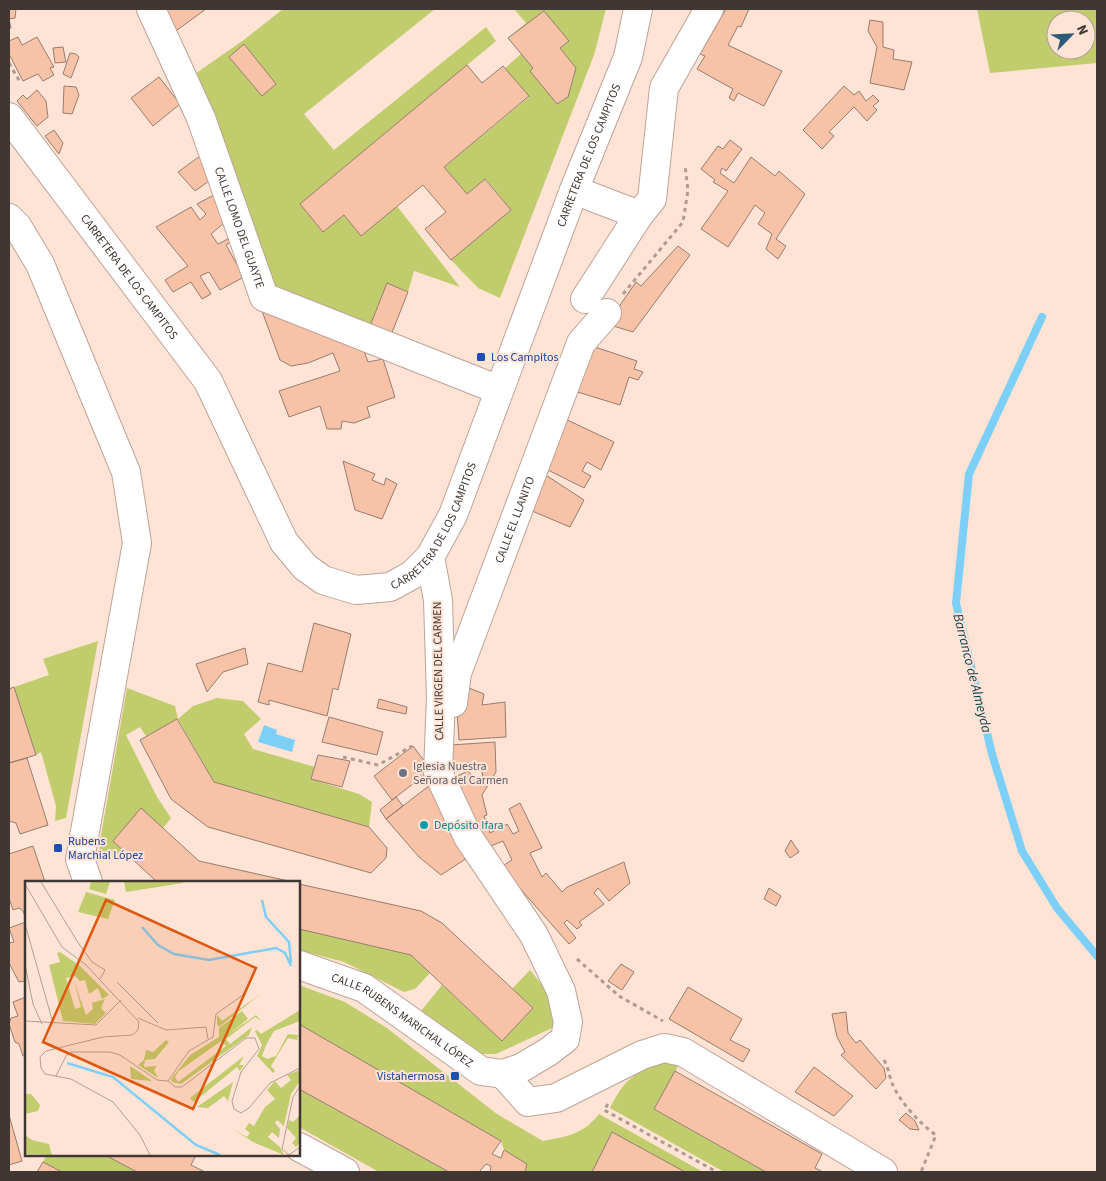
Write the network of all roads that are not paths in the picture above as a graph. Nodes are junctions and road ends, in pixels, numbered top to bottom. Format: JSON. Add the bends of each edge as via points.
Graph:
{"nodes":[{"id":1,"x":638,"y":9,"type":"edge"},
{"id":2,"x":710,"y":9,"type":"edge"},
{"id":3,"x":153,"y":10,"type":"edge"},
{"id":4,"x":9,"y":117,"type":"edge"},
{"id":5,"x":574,"y":190,"type":"junction"},
{"id":6,"x":639,"y":215,"type":"junction"},
{"id":7,"x":9,"y":218,"type":"edge"},
{"id":8,"x":500,"y":390,"type":"junction"},
{"id":9,"x":430,"y":557,"type":"junction"},
{"id":10,"x":439,"y":736,"type":"junction"},
{"id":11,"x":88,"y":881,"type":"edge"},
{"id":12,"x":300,"y":965,"type":"edge"},
{"id":13,"x":503,"y":1074,"type":"junction"},
{"id":14,"x":300,"y":1148,"type":"edge"},
{"id":15,"x":345,"y":1172,"type":"edge"},
{"id":16,"x":883,"y":1172,"type":"edge"}],
"edges":[{"from":1,"to":5,"type":"street","name":"CARRETERA DE LOS CAMPITOS","via":[[628,57]]},
{"from":2,"to":6,"type":"street","name":"CALLE EL LLANITO","via":[[664,88],[652,199]]},
{"from":3,"to":8,"type":"street","name":"CALLE LOMO DEL GUAYTE","via":[[201,118],[264,297]]},
{"from":4,"to":9,"type":"street","name":"CARRETERA DE LOS CAMPITOS","via":[[208,381],[284,542],[305,567],[323,580],[356,590],[390,587],[412,575]]},
{"from":5,"to":6,"type":"street"},
{"from":5,"to":8,"type":"street","name":"CARRETERA DE LOS CAMPITOS"},
{"from":6,"to":10,"type":"street","name":"CALLE EL LLANITO","via":[[596,306],[457,673],[451,720]]},
{"from":7,"to":11,"type":"street","via":[[40,264],[126,472],[137,544],[80,859]]},
{"from":8,"to":9,"type":"street","name":"CARRETERA DE LOS CAMPITOS","via":[[453,514]]},
{"from":9,"to":10,"type":"street","name":"CALLE VIRGEN DEL CARMEN","via":[[438,600]]},
{"from":10,"to":13,"type":"street","name":"CALLE VIRGEN DEL CARMEN","via":[[438,772],[468,837],[534,935],[560,991],[568,1022],[565,1039],[522,1068]]},
{"from":12,"to":13,"type":"street","name":"CALLE RUBENS MARICHAL LÓPEZ","via":[[364,988],[481,1071]]},
{"from":13,"to":16,"type":"street","via":[[528,1102],[556,1098],[642,1055],[664,1048],[683,1052]]},
{"from":14,"to":15,"type":"street"}]}
